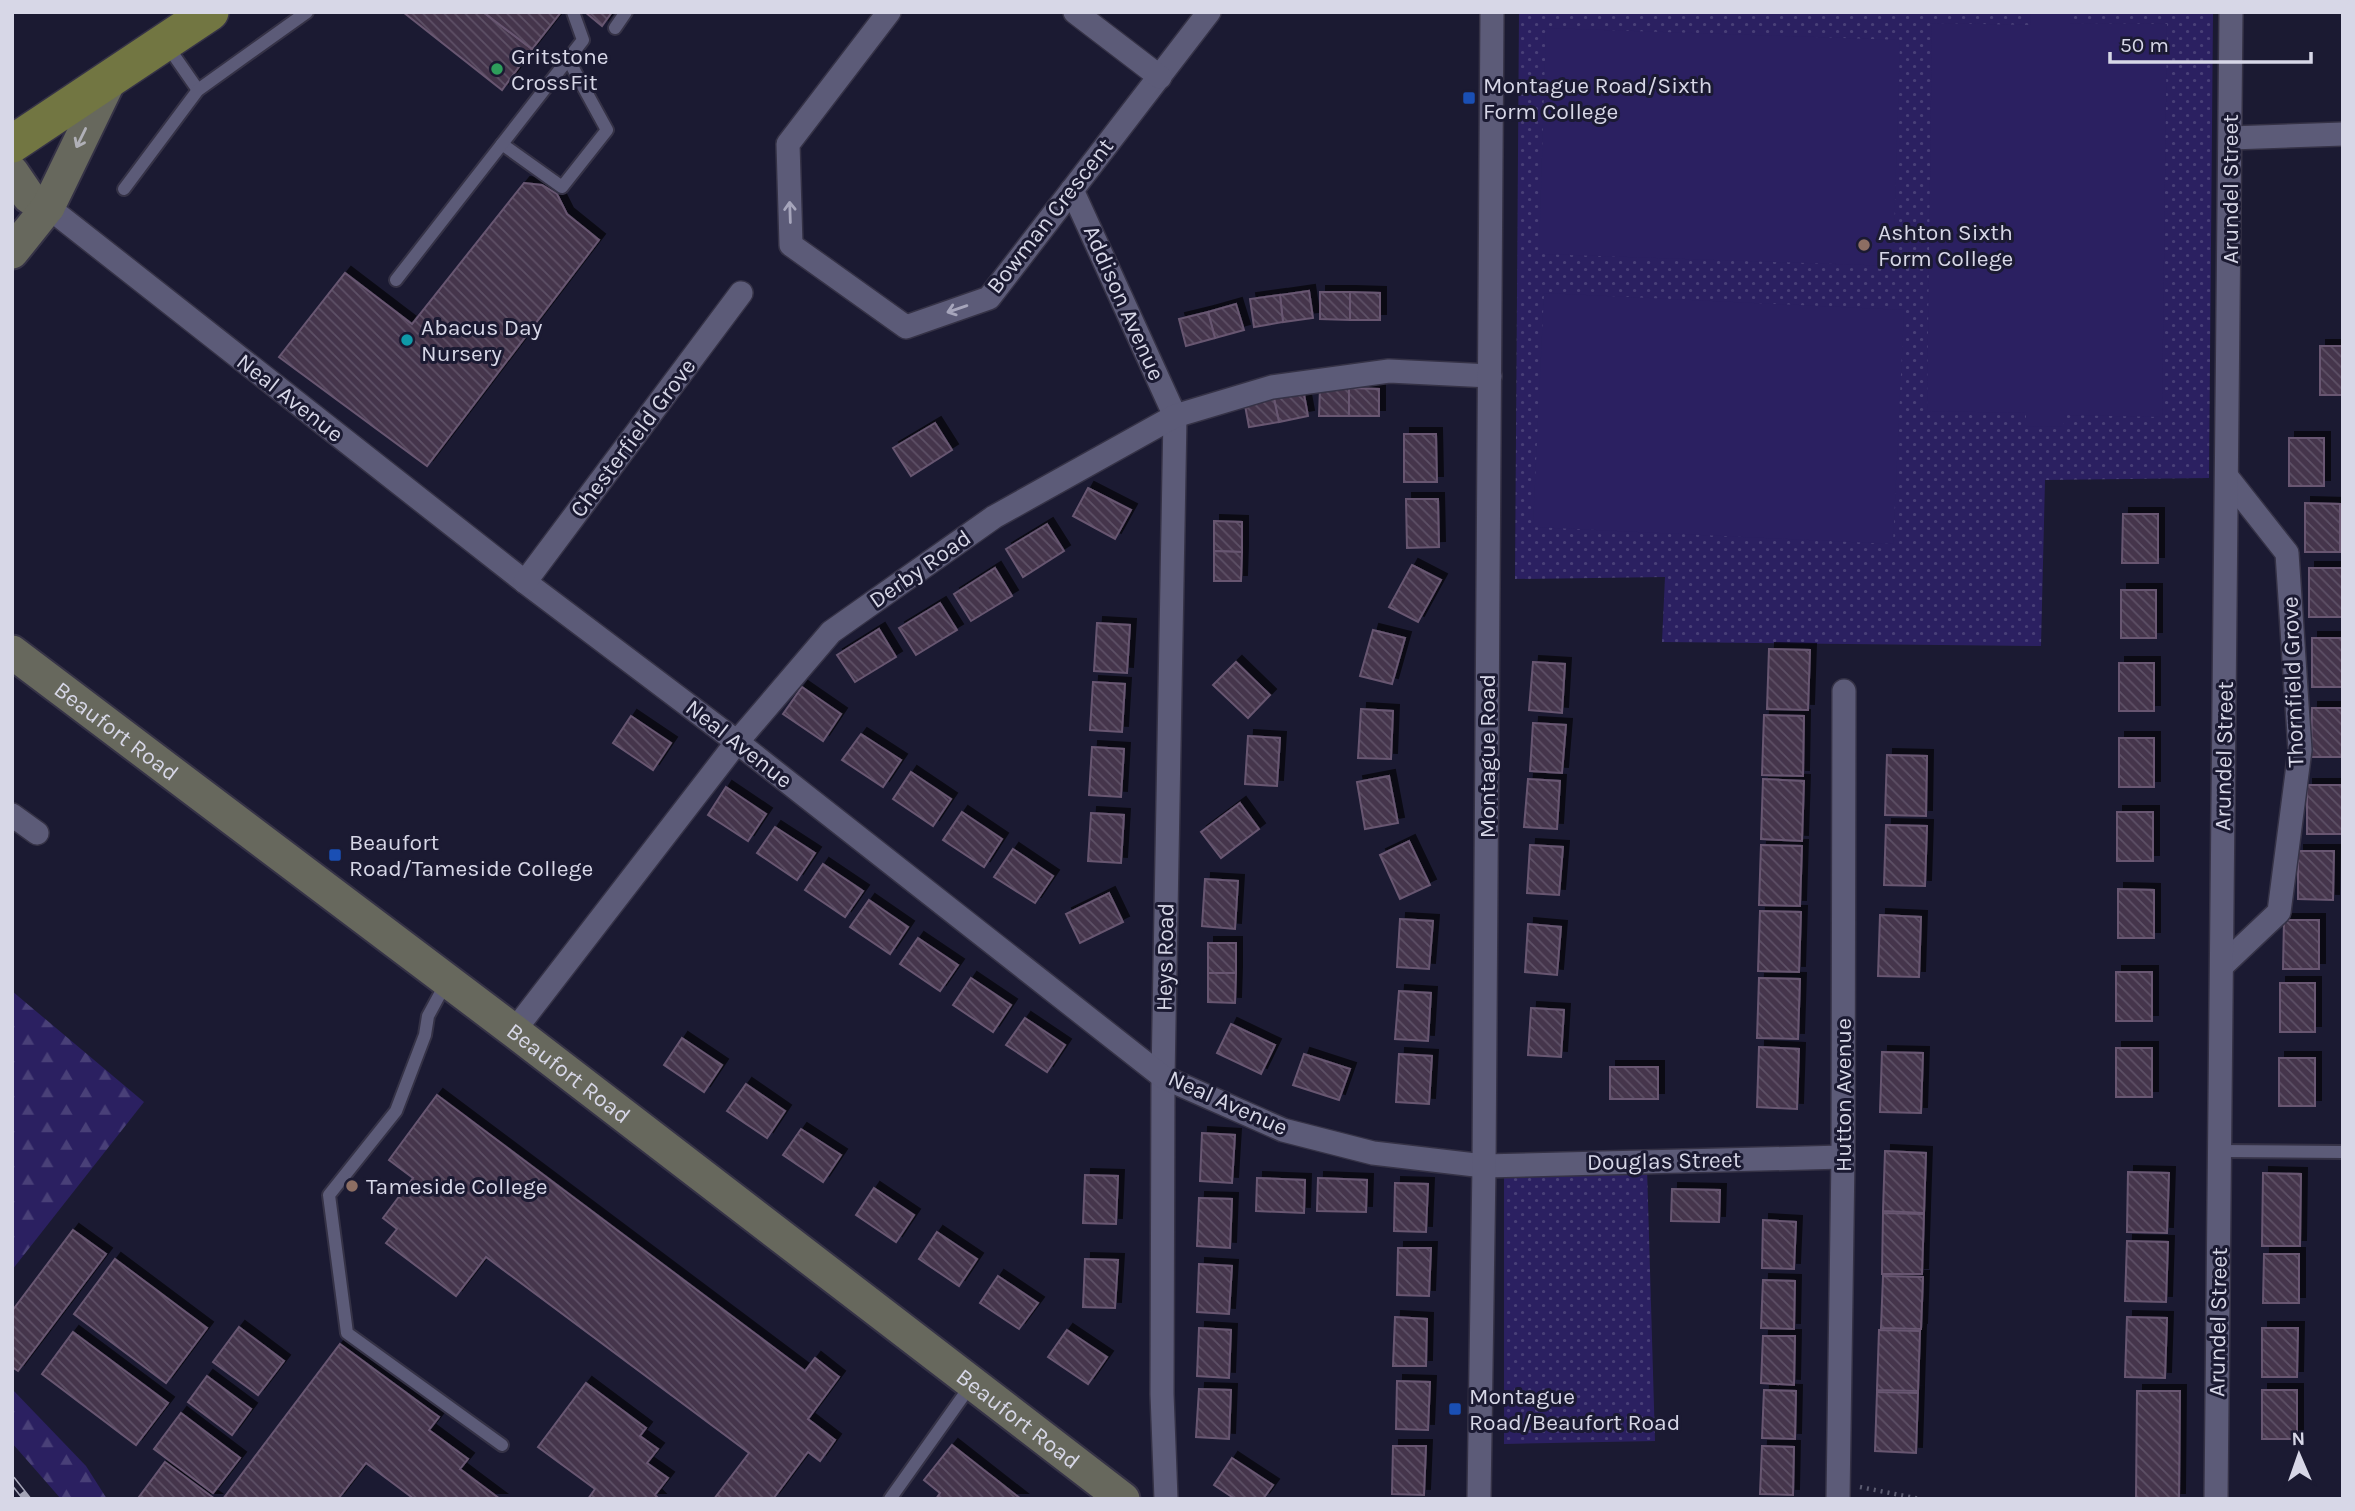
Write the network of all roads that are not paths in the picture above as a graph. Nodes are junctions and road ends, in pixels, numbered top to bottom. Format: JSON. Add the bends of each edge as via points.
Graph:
{"nodes":[{"id":1,"x":210,"y":12,"type":"edge"},
{"id":2,"x":307,"y":12,"type":"edge"},
{"id":3,"x":573,"y":12,"type":"edge"},
{"id":4,"x":626,"y":12,"type":"edge"},
{"id":5,"x":889,"y":12,"type":"edge"},
{"id":6,"x":1075,"y":12,"type":"edge"},
{"id":7,"x":1209,"y":12,"type":"edge"},
{"id":8,"x":1492,"y":12,"type":"edge"},
{"id":9,"x":2231,"y":12,"type":"edge"},
{"id":10,"x":615,"y":28,"type":"dead end"},
{"id":11,"x":164,"y":42,"type":"junction"},
{"id":12,"x":568,"y":59,"type":"junction"},
{"id":13,"x":111,"y":77,"type":"junction"},
{"id":14,"x":1160,"y":77,"type":"junction"},
{"id":15,"x":198,"y":90,"type":"junction"},
{"id":16,"x":2343,"y":134,"type":"edge"},
{"id":17,"x":2231,"y":138,"type":"junction"},
{"id":18,"x":12,"y":144,"type":"edge"},
{"id":19,"x":502,"y":144,"type":"junction"},
{"id":20,"x":12,"y":172,"type":"edge"},
{"id":21,"x":124,"y":189,"type":"dead end"},
{"id":22,"x":1072,"y":190,"type":"junction"},
{"id":23,"x":48,"y":207,"type":"junction"},
{"id":24,"x":12,"y":252,"type":"edge"},
{"id":25,"x":396,"y":279,"type":"dead end"},
{"id":26,"x":741,"y":293,"type":"dead end"},
{"id":27,"x":1490,"y":376,"type":"junction"},
{"id":28,"x":1175,"y":416,"type":"junction"},
{"id":29,"x":2227,"y":477,"type":"junction"},
{"id":30,"x":525,"y":582,"type":"junction"},
{"id":31,"x":12,"y":652,"type":"edge"},
{"id":32,"x":1844,"y":691,"type":"dead end"},
{"id":33,"x":737,"y":741,"type":"junction"},
{"id":34,"x":12,"y":815,"type":"edge"},
{"id":35,"x":37,"y":833,"type":"dead end"},
{"id":36,"x":2222,"y":966,"type":"junction"},
{"id":37,"x":447,"y":981,"type":"junction"},
{"id":38,"x":514,"y":1031,"type":"junction"},
{"id":39,"x":1163,"y":1077,"type":"junction"},
{"id":40,"x":2220,"y":1152,"type":"junction"},
{"id":41,"x":2343,"y":1152,"type":"edge"},
{"id":42,"x":1843,"y":1157,"type":"junction"},
{"id":43,"x":1484,"y":1166,"type":"junction"},
{"id":44,"x":972,"y":1383,"type":"junction"},
{"id":45,"x":502,"y":1445,"type":"dead end"},
{"id":46,"x":1839,"y":1491,"type":"edge"},
{"id":47,"x":890,"y":1499,"type":"edge"},
{"id":48,"x":1123,"y":1499,"type":"edge"},
{"id":49,"x":1166,"y":1499,"type":"edge"},
{"id":50,"x":1479,"y":1499,"type":"edge"},
{"id":51,"x":2216,"y":1499,"type":"edge"}],
"edges":[{"from":1,"to":11,"type":"main road"},
{"from":2,"to":15,"type":"lane"},
{"from":3,"to":12,"type":"lane","via":[[583,40]]},
{"from":4,"to":10,"type":"lane"},
{"from":22,"to":5,"type":"street","name":"Bowman Crescent","one_way":true,"via":[[989,298],[906,327],[791,245],[788,144]]},
{"from":6,"to":14,"type":"street"},
{"from":7,"to":14,"type":"street","name":"Bowman Crescent"},
{"from":8,"to":27,"type":"street","name":"Montague Road"},
{"from":9,"to":17,"type":"street","name":"Arundel Street"},
{"from":11,"to":13,"type":"main road"},
{"from":11,"to":15,"type":"lane"},
{"from":12,"to":19,"type":"lane"},
{"from":12,"to":19,"type":"lane","via":[[607,130],[562,187]]},
{"from":13,"to":18,"type":"main road"},
{"from":13,"to":23,"type":"street","one_way":true},
{"from":14,"to":22,"type":"street","name":"Bowman Crescent"},
{"from":15,"to":21,"type":"lane"},
{"from":16,"to":17,"type":"street"},
{"from":17,"to":29,"type":"street","name":"Arundel Street"},
{"from":19,"to":25,"type":"lane"},
{"from":20,"to":23,"type":"street","via":[[29,197]]},
{"from":22,"to":28,"type":"street","name":"Addison Avenue"},
{"from":23,"to":24,"type":"street"},
{"from":23,"to":30,"type":"street","name":"Neal Avenue"},
{"from":26,"to":30,"type":"street","name":"Chesterfield Grove"},
{"from":27,"to":28,"type":"street","name":"Derby Road","via":[[1389,371],[1272,387]]},
{"from":27,"to":43,"type":"street","name":"Montague Road"},
{"from":28,"to":33,"type":"street","name":"Derby Road","via":[[994,517],[831,632]]},
{"from":28,"to":39,"type":"street","name":"Heys Road"},
{"from":29,"to":36,"type":"street","name":"Arundel Street"},
{"from":29,"to":36,"type":"street","name":"Thornfield Grove","via":[[2287,553],[2300,750],[2279,912]]},
{"from":30,"to":33,"type":"street","name":"Neal Avenue"},
{"from":31,"to":37,"type":"street","name":"Beaufort Road"},
{"from":32,"to":42,"type":"street","name":"Hutton Avenue"},
{"from":33,"to":38,"type":"street","name":"Derby Road"},
{"from":33,"to":39,"type":"street","name":"Neal Avenue"},
{"from":34,"to":35,"type":"street"},
{"from":36,"to":40,"type":"street","name":"Arundel Street"},
{"from":37,"to":38,"type":"street","name":"Beaufort Road"},
{"from":37,"to":45,"type":"lane","via":[[428,1016],[396,1111],[329,1195],[347,1333]]},
{"from":38,"to":44,"type":"street","name":"Beaufort Road"},
{"from":39,"to":43,"type":"street","name":"Neal Avenue","via":[[1283,1130],[1373,1153]]},
{"from":39,"to":49,"type":"street","name":"Heys Road"},
{"from":40,"to":41,"type":"lane"},
{"from":40,"to":51,"type":"street","name":"Arundel Street"},
{"from":42,"to":43,"type":"street","name":"Douglas Street"},
{"from":42,"to":46,"type":"street","name":"Hutton Avenue"},
{"from":43,"to":50,"type":"street","name":"Montague Road"},
{"from":44,"to":47,"type":"lane"},
{"from":44,"to":48,"type":"street","name":"Beaufort Road"}]}
